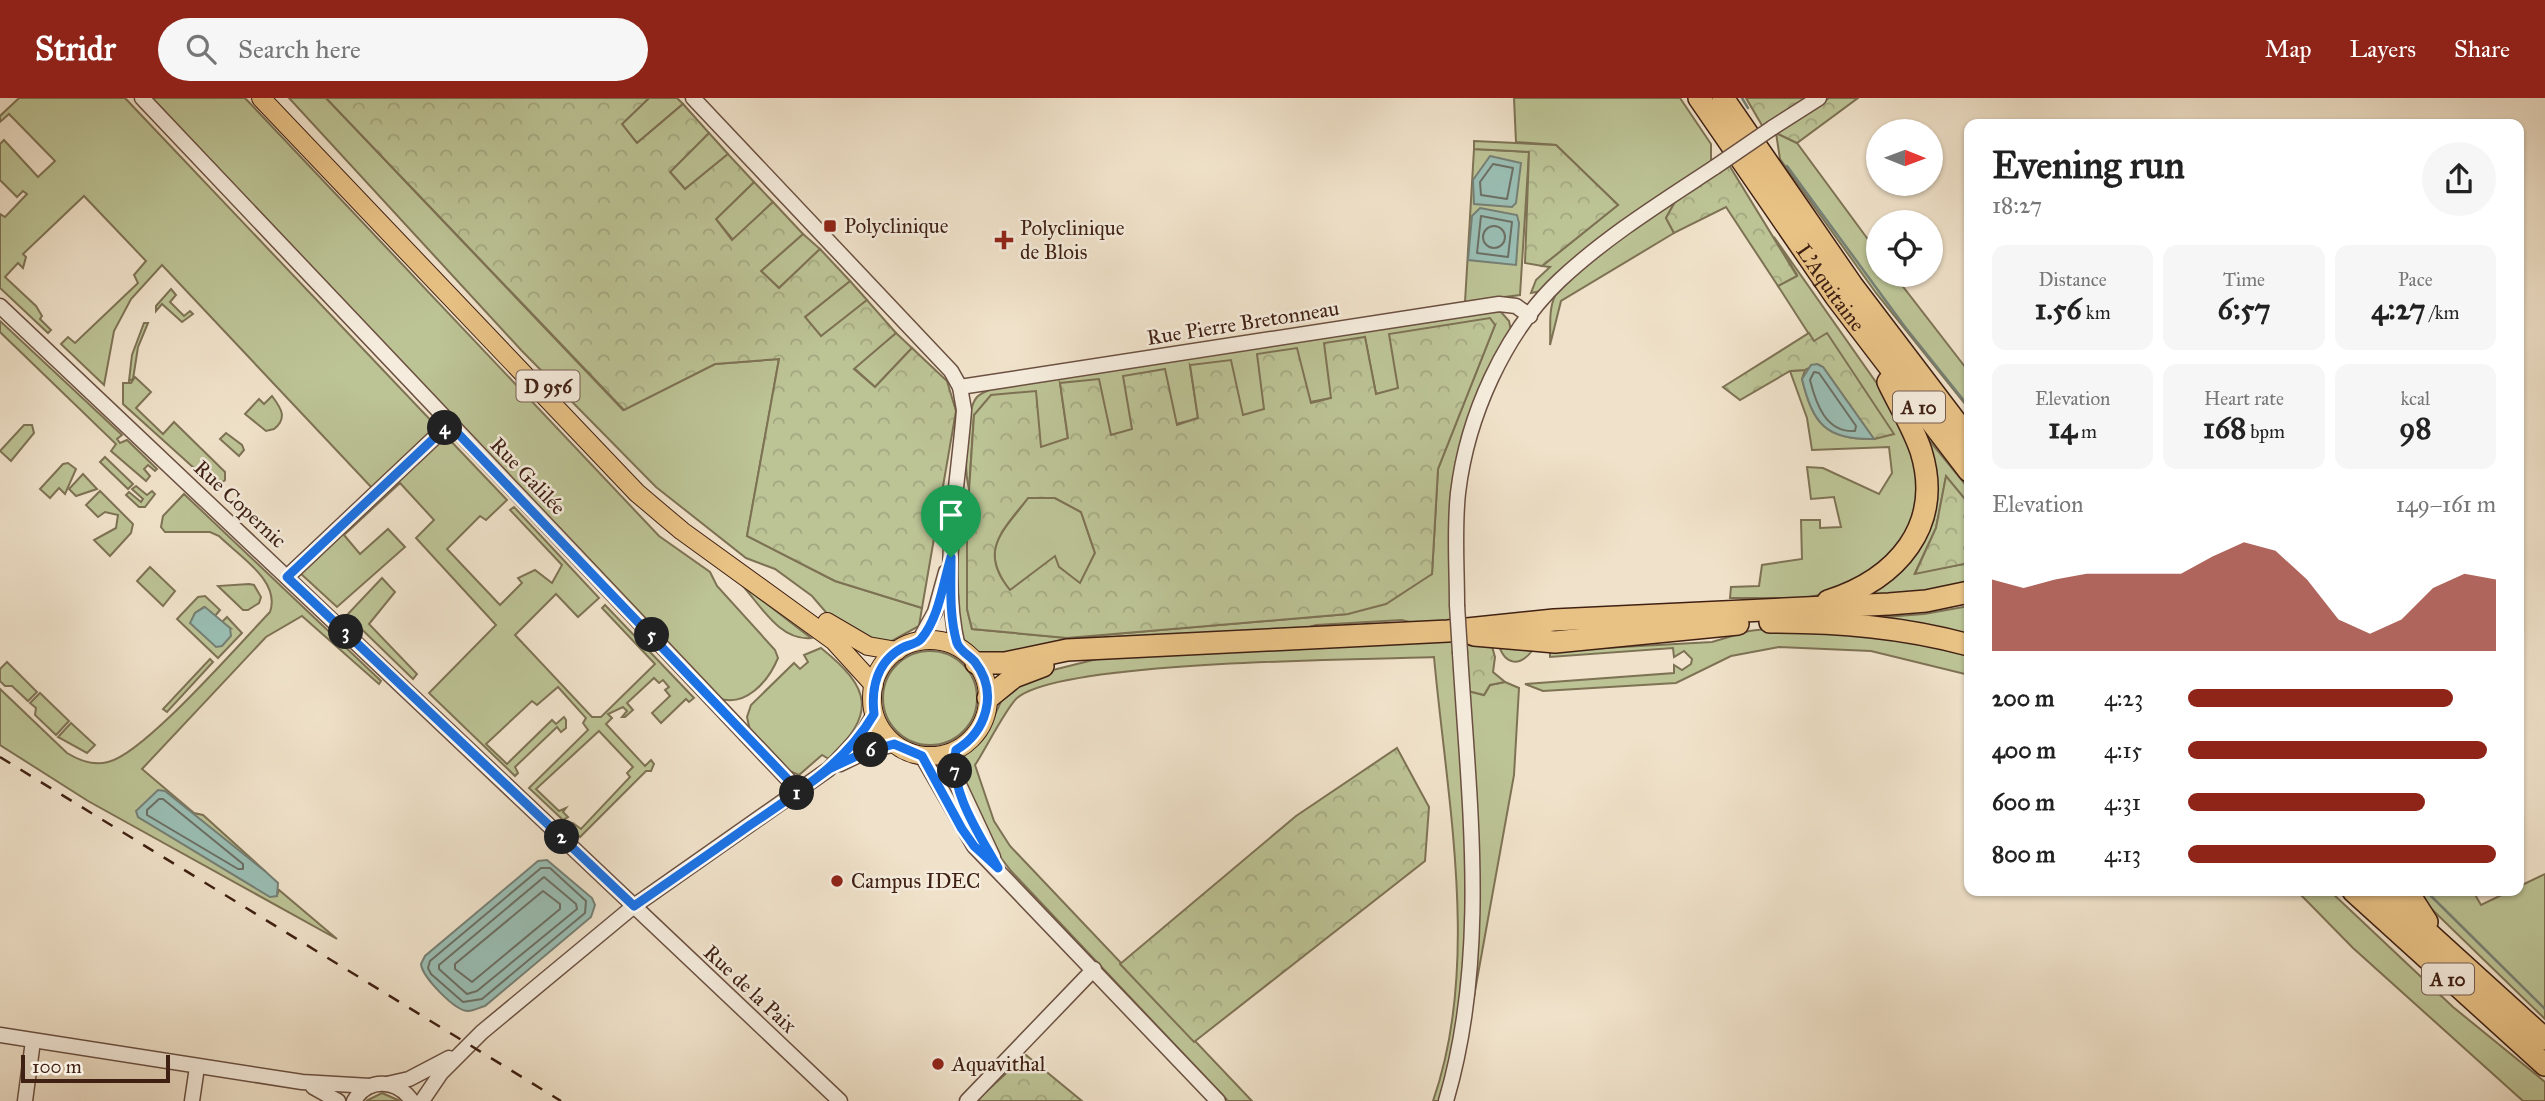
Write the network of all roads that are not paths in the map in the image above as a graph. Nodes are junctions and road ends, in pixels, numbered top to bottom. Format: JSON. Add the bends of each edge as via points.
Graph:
{"nodes":[{"id":1,"x":142,"y":98,"type":"edge"},
{"id":2,"x":261,"y":98,"type":"edge"},
{"id":3,"x":275,"y":98,"type":"edge"},
{"id":4,"x":694,"y":98,"type":"edge"},
{"id":5,"x":1699,"y":98,"type":"edge"},
{"id":6,"x":1723,"y":98,"type":"edge"},
{"id":7,"x":1819,"y":98,"type":"edge"},
{"id":8,"x":0,"y":306,"type":"edge"},
{"id":9,"x":1530,"y":316,"type":"junction"},
{"id":10,"x":1869,"y":342,"type":"junction"},
{"id":11,"x":960,"y":387,"type":"junction"},
{"id":12,"x":449,"y":424,"type":"junction"},
{"id":13,"x":1964,"y":432,"type":"edge"},
{"id":14,"x":1964,"y":465,"type":"edge"},
{"id":15,"x":951,"y":557,"type":"junction"},
{"id":16,"x":287,"y":577,"type":"junction"},
{"id":17,"x":1964,"y":593,"type":"edge"},
{"id":18,"x":1964,"y":598,"type":"edge"},
{"id":19,"x":1811,"y":606,"type":"junction"},
{"id":20,"x":1750,"y":622,"type":"junction"},
{"id":21,"x":1448,"y":631,"type":"junction"},
{"id":22,"x":919,"y":641,"type":"junction"},
{"id":23,"x":1964,"y":644,"type":"edge"},
{"id":24,"x":958,"y":648,"type":"junction"},
{"id":25,"x":1104,"y":649,"type":"junction"},
{"id":26,"x":897,"y":651,"type":"junction"},
{"id":27,"x":976,"y":663,"type":"junction"},
{"id":28,"x":874,"y":685,"type":"junction"},
{"id":29,"x":988,"y":698,"type":"junction"},
{"id":30,"x":874,"y":714,"type":"junction"},
{"id":31,"x":894,"y":744,"type":"junction"},
{"id":32,"x":956,"y":750,"type":"junction"},
{"id":33,"x":922,"y":756,"type":"junction"},
{"id":34,"x":829,"y":769,"type":"junction"},
{"id":35,"x":799,"y":791,"type":"junction"},
{"id":36,"x":998,"y":868,"type":"junction"},
{"id":37,"x":2359,"y":896,"type":"edge"},
{"id":38,"x":2387,"y":896,"type":"edge"},
{"id":39,"x":2410,"y":896,"type":"edge"},
{"id":40,"x":634,"y":906,"type":"junction"},
{"id":41,"x":2445,"y":950,"type":"junction"},
{"id":42,"x":1094,"y":969,"type":"junction"},
{"id":43,"x":0,"y":1035,"type":"edge"},
{"id":44,"x":2545,"y":1039,"type":"edge"},
{"id":45,"x":33,"y":1041,"type":"junction"},
{"id":46,"x":460,"y":1052,"type":"junction"},
{"id":47,"x":2545,"y":1065,"type":"edge"},
{"id":48,"x":197,"y":1067,"type":"junction"},
{"id":49,"x":302,"y":1082,"type":"junction"},
{"id":50,"x":387,"y":1084,"type":"junction"},
{"id":51,"x":370,"y":1086,"type":"junction"},
{"id":52,"x":25,"y":1101,"type":"edge"},
{"id":53,"x":192,"y":1101,"type":"edge"},
{"id":54,"x":338,"y":1101,"type":"edge"},
{"id":55,"x":354,"y":1101,"type":"edge"},
{"id":56,"x":412,"y":1101,"type":"edge"},
{"id":57,"x":422,"y":1101,"type":"edge"},
{"id":58,"x":840,"y":1101,"type":"edge"},
{"id":59,"x":967,"y":1101,"type":"edge"},
{"id":60,"x":1218,"y":1101,"type":"edge"},
{"id":61,"x":1446,"y":1101,"type":"edge"}],
"edges":[{"from":1,"to":12,"type":"street","name":"Rue Galilée"},
{"from":2,"to":28,"type":"main road","number":"D 956","via":[[630,486],[682,531],[834,641]]},
{"from":3,"to":26,"type":"main road","number":"D 956","via":[[651,492],[842,632],[868,646]]},
{"from":4,"to":11,"type":"street","via":[[951,371]]},
{"from":5,"to":10,"type":"highway","name":"L'Aquitaine","number":"A 10"},
{"from":6,"to":13,"type":"highway","name":"L'Aquitaine","number":"A 10","via":[[1829,254]]},
{"from":7,"to":9,"type":"street","bridge":true,"via":[[1602,244],[1558,282]]},
{"from":8,"to":16,"type":"street","name":"Rue Copernic"},
{"from":9,"to":11,"type":"street","name":"Rue Pierre Bretonneau","via":[[1516,306],[1499,304]]},
{"from":9,"to":61,"type":"street","bridge":true,"via":[[1493,376],[1466,453],[1456,521],[1473,928],[1465,1029]]},
{"from":10,"to":14,"type":"highway","name":"L'Aquitaine","number":"A 10"},
{"from":10,"to":19,"type":"highway","via":[[1920,450],[1926,478],[1924,511],[1913,540],[1887,571],[1857,591]]},
{"from":11,"to":15,"type":"street","via":[[964,410]]},
{"from":12,"to":16,"type":"street"},
{"from":12,"to":35,"type":"street","name":"Rue Galilée"},
{"from":15,"to":22,"type":"street","via":[[935,612]]},
{"from":15,"to":24,"type":"street","via":[[951,614]]},
{"from":16,"to":40,"type":"street","name":"Rue Copernic"},
{"from":17,"to":19,"type":"highway","via":[[1908,603]]},
{"from":18,"to":20,"type":"highway","via":[[1926,606]]},
{"from":19,"to":21,"type":"highway","via":[[1490,624]]},
{"from":20,"to":21,"type":"highway","via":[[1555,642]]},
{"from":20,"to":23,"type":"highway","via":[[1845,623]]},
{"from":21,"to":25,"type":"highway"},
{"from":22,"to":24,"type":"main road"},
{"from":22,"to":26,"type":"main road"},
{"from":24,"to":27,"type":"main road"},
{"from":25,"to":27,"type":"highway","via":[[1066,650],[994,665]]},
{"from":25,"to":29,"type":"highway","via":[[1014,677]]},
{"from":26,"to":28,"type":"main road"},
{"from":27,"to":29,"type":"main road"},
{"from":28,"to":30,"type":"main road"},
{"from":29,"to":32,"type":"main road","via":[[979,729]]},
{"from":30,"to":31,"type":"main road"},
{"from":30,"to":34,"type":"street","via":[[864,732]]},
{"from":31,"to":33,"type":"main road"},
{"from":31,"to":34,"type":"street"},
{"from":32,"to":33,"type":"main road"},
{"from":32,"to":36,"type":"street","via":[[956,778]]},
{"from":33,"to":36,"type":"street","via":[[962,829]]},
{"from":34,"to":35,"type":"street"},
{"from":35,"to":40,"type":"street"},
{"from":36,"to":42,"type":"street"},
{"from":37,"to":47,"type":"highway","number":"A 10"},
{"from":38,"to":41,"type":"highway","number":"A 10"},
{"from":39,"to":41,"type":"highway"},
{"from":40,"to":46,"type":"street"},
{"from":40,"to":58,"type":"street","name":"Rue de la Paix"},
{"from":41,"to":44,"type":"highway","number":"A 10"},
{"from":42,"to":59,"type":"street"},
{"from":42,"to":60,"type":"street"},
{"from":43,"to":45,"type":"street"},
{"from":45,"to":48,"type":"street"},
{"from":45,"to":52,"type":"street"},
{"from":46,"to":50,"type":"street","via":[[410,1079]]},
{"from":46,"to":57,"type":"street"},
{"from":48,"to":49,"type":"street"},
{"from":48,"to":53,"type":"street"},
{"from":49,"to":51,"type":"street"},
{"from":49,"to":54,"type":"street"},
{"from":50,"to":51,"type":"street"},
{"from":50,"to":56,"type":"street","via":[[404,1091]]},
{"from":51,"to":55,"type":"street"}]}
